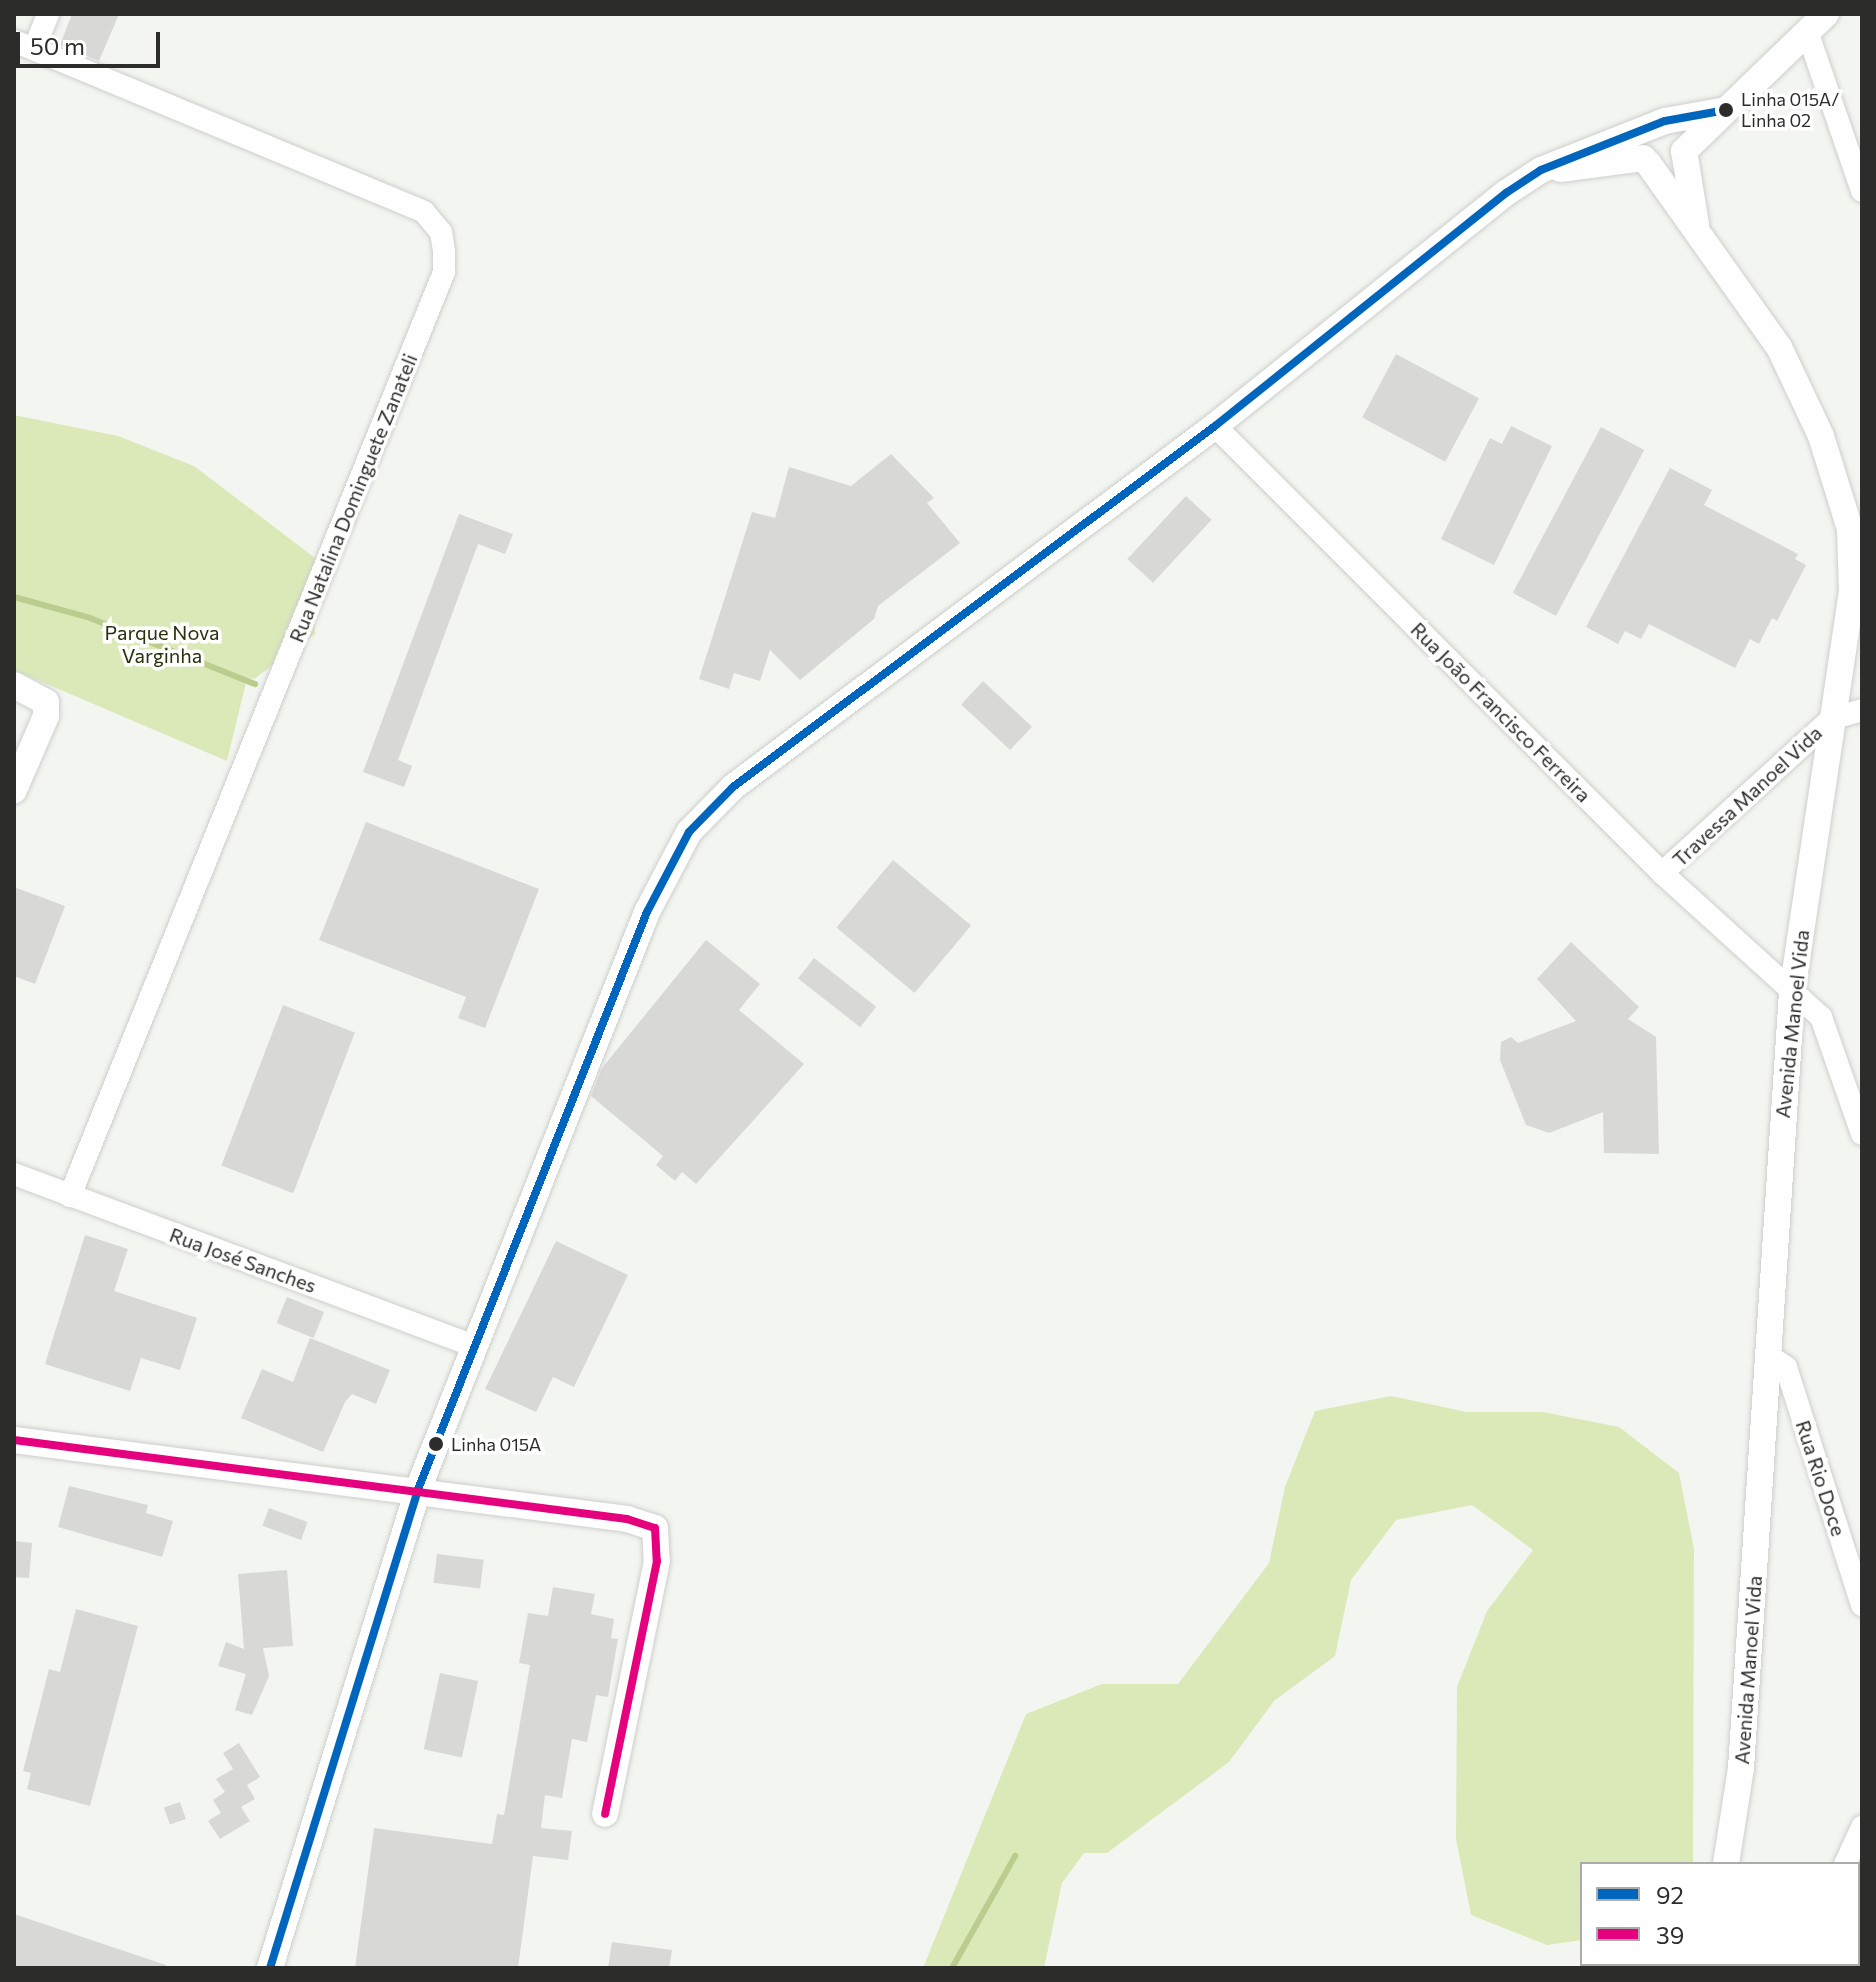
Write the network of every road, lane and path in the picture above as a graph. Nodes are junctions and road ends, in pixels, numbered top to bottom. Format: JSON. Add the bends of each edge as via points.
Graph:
{"nodes":[{"id":1,"x":48,"y":14,"type":"edge"},
{"id":2,"x":1826,"y":14,"type":"edge"},
{"id":3,"x":1808,"y":34,"type":"junction"},
{"id":4,"x":24,"y":45,"type":"edge"},
{"id":5,"x":1726,"y":110,"type":"junction"},
{"id":6,"x":1653,"y":125,"type":"junction"},
{"id":7,"x":1684,"y":151,"type":"junction"},
{"id":8,"x":1646,"y":161,"type":"junction"},
{"id":9,"x":1541,"y":170,"type":"junction"},
{"id":10,"x":1862,"y":191,"type":"edge"},
{"id":11,"x":1697,"y":225,"type":"junction"},
{"id":12,"x":1215,"y":426,"type":"junction"},
{"id":13,"x":1852,"y":591,"type":"junction"},
{"id":14,"x":1862,"y":625,"type":"edge"},
{"id":15,"x":14,"y":685,"type":"edge"},
{"id":16,"x":1862,"y":710,"type":"edge"},
{"id":17,"x":1831,"y":719,"type":"junction"},
{"id":18,"x":14,"y":790,"type":"edge"},
{"id":19,"x":1662,"y":873,"type":"junction"},
{"id":20,"x":1792,"y":992,"type":"junction"},
{"id":21,"x":1862,"y":1134,"type":"edge"},
{"id":22,"x":14,"y":1174,"type":"edge"},
{"id":23,"x":70,"y":1196,"type":"junction"},
{"id":24,"x":472,"y":1345,"type":"junction"},
{"id":25,"x":1771,"y":1357,"type":"junction"},
{"id":26,"x":14,"y":1440,"type":"edge"},
{"id":27,"x":417,"y":1492,"type":"junction"},
{"id":28,"x":1862,"y":1605,"type":"edge"},
{"id":29,"x":605,"y":1814,"type":"dead end"},
{"id":30,"x":1862,"y":1827,"type":"edge"},
{"id":31,"x":1726,"y":1862,"type":"edge"},
{"id":32,"x":1846,"y":1862,"type":"edge"},
{"id":33,"x":270,"y":1968,"type":"edge"}],
"edges":[{"from":1,"to":4,"type":"street"},
{"from":2,"to":3,"type":"street"},
{"from":3,"to":5,"type":"street"},
{"from":3,"to":10,"type":"street"},
{"from":4,"to":23,"type":"street","name":"Rua Natalina Dominguete Zanateli","via":[[424,212],[441,232],[444,252],[444,272]]},
{"from":5,"to":6,"type":"street"},
{"from":5,"to":7,"type":"street"},
{"from":6,"to":7,"type":"street","via":[[1679,131]]},
{"from":6,"to":8,"type":"street","via":[[1639,143]]},
{"from":6,"to":9,"type":"street"},
{"from":7,"to":8,"type":"street","via":[[1669,167]]},
{"from":7,"to":11,"type":"street","name":"Avenida Manoel Vida"},
{"from":8,"to":9,"type":"street"},
{"from":8,"to":11,"type":"street","name":"Avenida Manoel Vida"},
{"from":9,"to":12,"type":"street","via":[[1467,222]]},
{"from":11,"to":13,"type":"street","name":"Avenida Manoel Vida","via":[[1779,347],[1821,436],[1850,529]]},
{"from":12,"to":19,"type":"street","name":"Rua João Francisco Ferreira"},
{"from":12,"to":24,"type":"street","via":[[733,787],[689,832],[647,912]]},
{"from":13,"to":14,"type":"street"},
{"from":13,"to":17,"type":"street","name":"Avenida Manoel Vida"},
{"from":15,"to":18,"type":"street","via":[[46,702],[46,716]]},
{"from":16,"to":17,"type":"street"},
{"from":17,"to":19,"type":"street","name":"Travessa Manoel Vida"},
{"from":17,"to":20,"type":"street","name":"Avenida Manoel Vida"},
{"from":19,"to":20,"type":"street","name":"Rua João Francisco Ferreira"},
{"from":20,"to":21,"type":"street","name":"Rua João Francisco Ferreira","via":[[1821,1017]]},
{"from":20,"to":25,"type":"street","name":"Avenida Manoel Vida"},
{"from":22,"to":23,"type":"street","name":"Rua José Sanches"},
{"from":23,"to":24,"type":"street","name":"Rua José Sanches"},
{"from":24,"to":27,"type":"street"},
{"from":25,"to":28,"type":"street","name":"Rua Rio Doce","via":[[1786,1367]]},
{"from":25,"to":31,"type":"street","name":"Avenida Manoel Vida","via":[[1741,1768]]},
{"from":26,"to":27,"type":"street"},
{"from":27,"to":29,"type":"street","via":[[627,1519],[655,1528],[657,1561]]},
{"from":27,"to":33,"type":"street"},
{"from":30,"to":32,"type":"street"}]}
